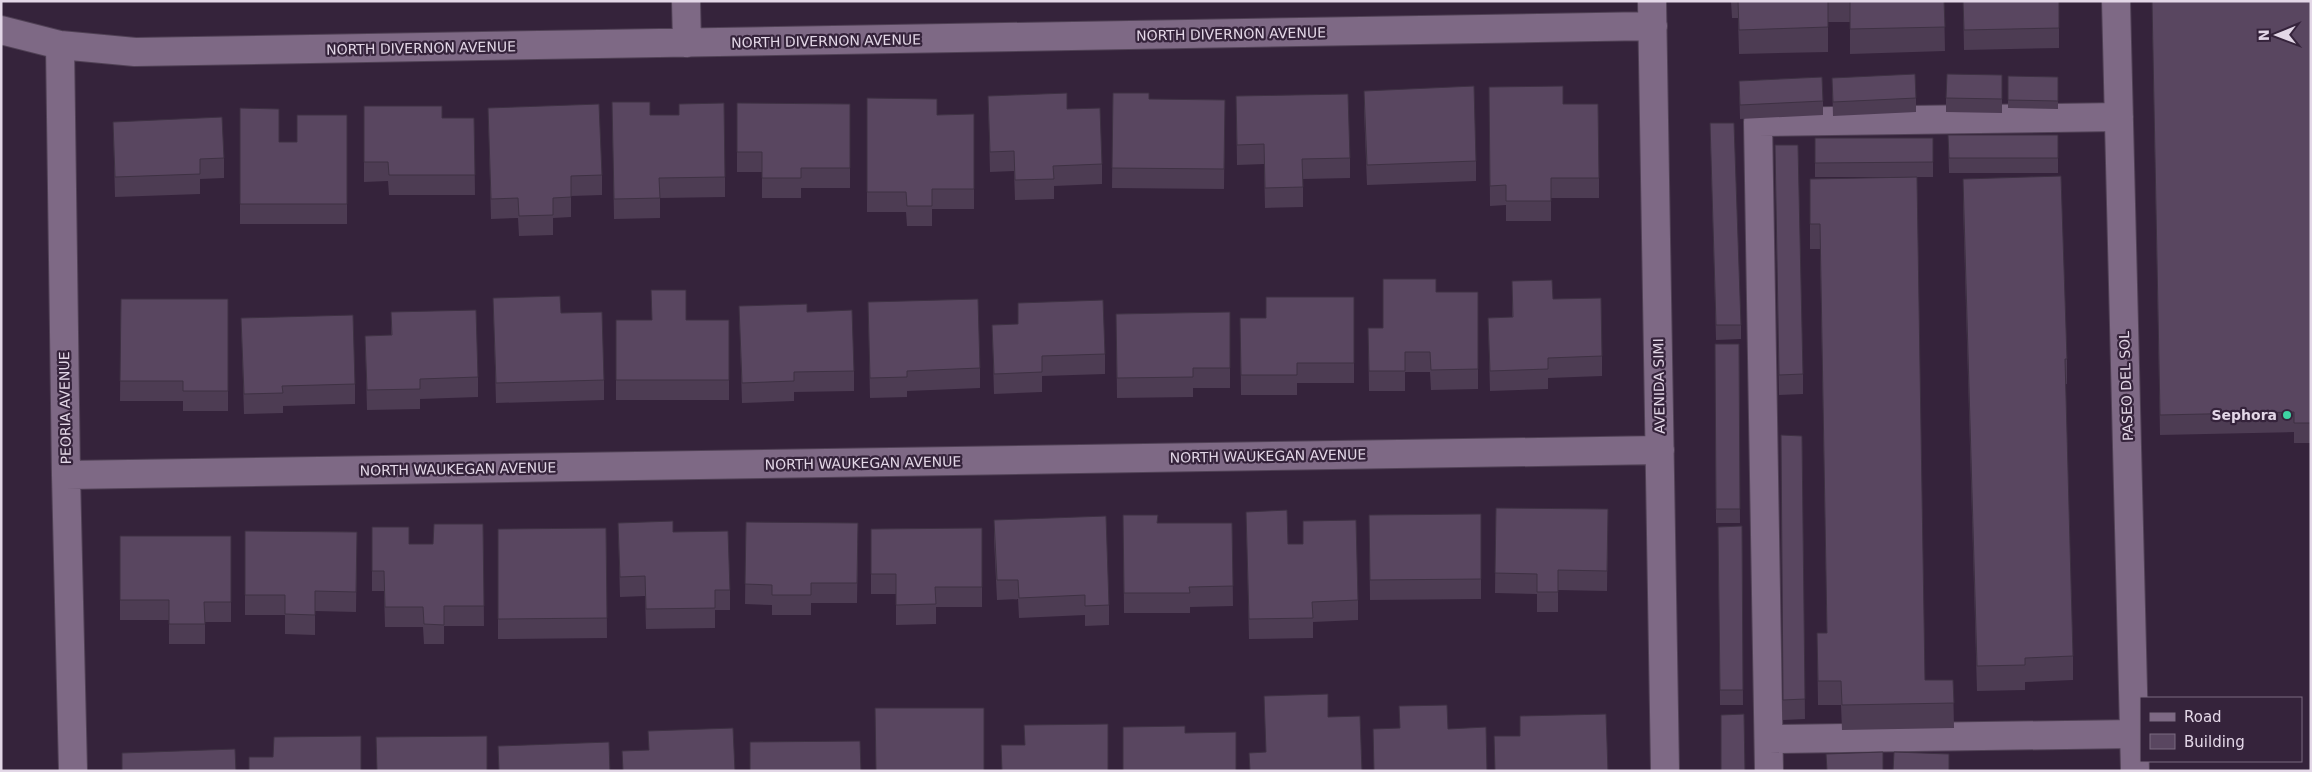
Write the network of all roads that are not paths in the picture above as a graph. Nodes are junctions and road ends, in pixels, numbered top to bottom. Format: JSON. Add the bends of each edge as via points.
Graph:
{"nodes":[{"id":1,"x":686,"y":1,"type":"edge"},
{"id":2,"x":2116,"y":1,"type":"edge"},
{"id":3,"x":1653,"y":14,"type":"edge"},
{"id":4,"x":1,"y":30,"type":"edge"},
{"id":5,"x":687,"y":43,"type":"junction"},
{"id":6,"x":60,"y":46,"type":"junction"},
{"id":7,"x":2119,"y":117,"type":"junction"},
{"id":8,"x":1660,"y":450,"type":"junction"},
{"id":9,"x":66,"y":475,"type":"junction"},
{"id":10,"x":2134,"y":734,"type":"junction"},
{"id":11,"x":1769,"y":739,"type":"junction"},
{"id":12,"x":73,"y":771,"type":"edge"},
{"id":13,"x":1666,"y":771,"type":"edge"},
{"id":14,"x":1769,"y":771,"type":"edge"},
{"id":15,"x":2135,"y":771,"type":"edge"}],
"edges":[{"from":1,"to":5,"type":"street"},
{"from":2,"to":7,"type":"street","name":"PASEO DEL SOL"},
{"from":3,"to":5,"type":"street","name":"NORTH DIVERNON AVENUE"},
{"from":3,"to":8,"type":"street","name":"AVENIDA SIMI"},
{"from":4,"to":6,"type":"street","name":"NORTH DIVERNON AVENUE"},
{"from":5,"to":6,"type":"street","name":"NORTH DIVERNON AVENUE","via":[[135,52]]},
{"from":6,"to":9,"type":"street","name":"PEORIA AVENUE"},
{"from":7,"to":10,"type":"street","name":"PASEO DEL SOL"},
{"from":7,"to":11,"type":"street","via":[[1758,122]]},
{"from":8,"to":9,"type":"street","name":"NORTH WAUKEGAN AVENUE"},
{"from":8,"to":13,"type":"street","name":"AVENIDA SIMI"},
{"from":9,"to":12,"type":"street","name":"PEORIA AVENUE"},
{"from":10,"to":11,"type":"street"},
{"from":10,"to":15,"type":"street","name":"PASEO DEL SOL"},
{"from":11,"to":14,"type":"street"}]}
